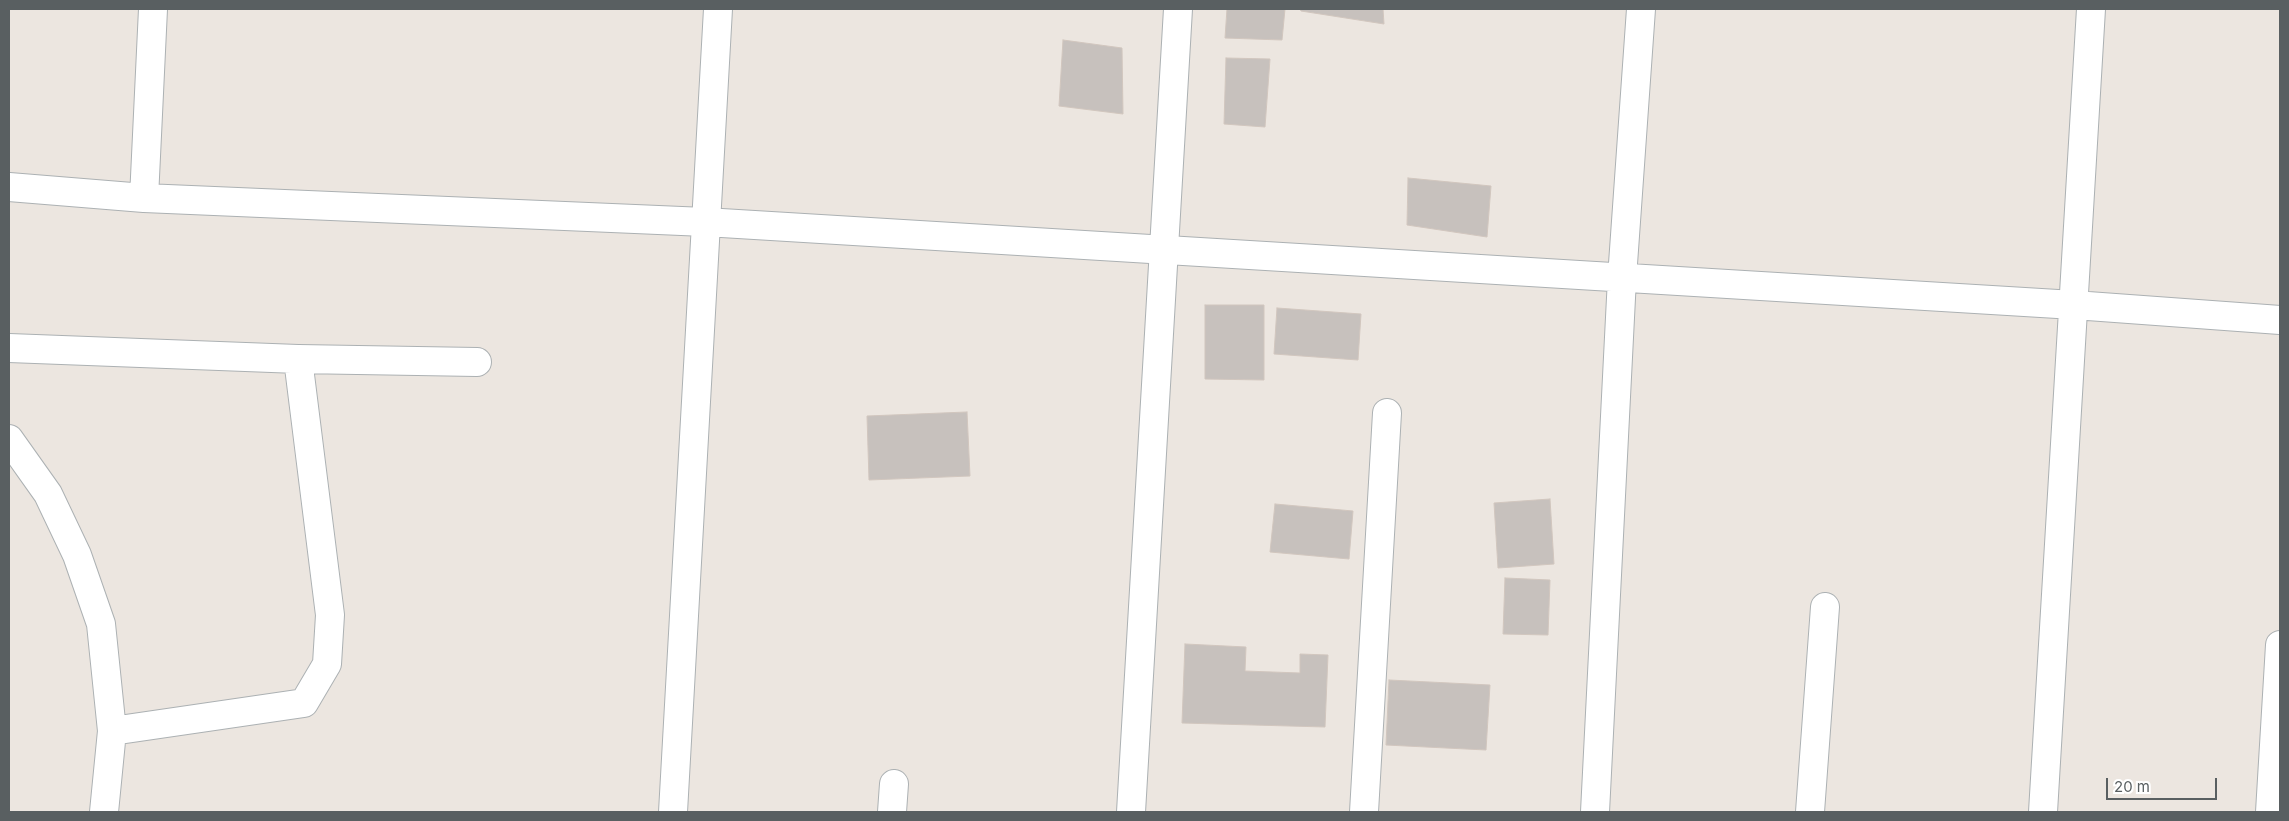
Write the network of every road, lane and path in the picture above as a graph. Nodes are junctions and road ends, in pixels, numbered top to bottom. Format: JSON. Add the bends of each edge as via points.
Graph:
{"nodes":[{"id":1,"x":153,"y":9,"type":"edge"},
{"id":2,"x":718,"y":9,"type":"edge"},
{"id":3,"x":1178,"y":9,"type":"edge"},
{"id":4,"x":1641,"y":9,"type":"edge"},
{"id":5,"x":2091,"y":9,"type":"edge"},
{"id":6,"x":9,"y":187,"type":"edge"},
{"id":7,"x":144,"y":198,"type":"junction"},
{"id":8,"x":705,"y":222,"type":"junction"},
{"id":9,"x":1165,"y":250,"type":"junction"},
{"id":10,"x":1622,"y":278,"type":"junction"},
{"id":11,"x":2074,"y":305,"type":"junction"},
{"id":12,"x":2280,"y":320,"type":"edge"},
{"id":13,"x":9,"y":348,"type":"edge"},
{"id":14,"x":298,"y":359,"type":"junction"},
{"id":15,"x":477,"y":362,"type":"dead end"},
{"id":16,"x":1387,"y":413,"type":"dead end"},
{"id":17,"x":9,"y":439,"type":"edge"},
{"id":18,"x":1825,"y":607,"type":"dead end"},
{"id":19,"x":2280,"y":646,"type":"edge"},
{"id":20,"x":112,"y":731,"type":"junction"},
{"id":21,"x":894,"y":784,"type":"dead end"},
{"id":22,"x":104,"y":812,"type":"edge"},
{"id":23,"x":673,"y":812,"type":"edge"},
{"id":24,"x":892,"y":812,"type":"edge"},
{"id":25,"x":1131,"y":812,"type":"edge"},
{"id":26,"x":1364,"y":812,"type":"edge"},
{"id":27,"x":1595,"y":812,"type":"edge"},
{"id":28,"x":1810,"y":812,"type":"edge"},
{"id":29,"x":2043,"y":812,"type":"edge"},
{"id":30,"x":2270,"y":812,"type":"edge"}],
"edges":[{"from":1,"to":7,"type":"street"},
{"from":2,"to":8,"type":"street"},
{"from":3,"to":9,"type":"street"},
{"from":4,"to":10,"type":"street"},
{"from":5,"to":11,"type":"street"},
{"from":6,"to":7,"type":"street"},
{"from":7,"to":8,"type":"street"},
{"from":8,"to":9,"type":"street"},
{"from":8,"to":23,"type":"street"},
{"from":9,"to":10,"type":"street"},
{"from":9,"to":25,"type":"street"},
{"from":10,"to":11,"type":"street"},
{"from":10,"to":27,"type":"street"},
{"from":11,"to":12,"type":"street"},
{"from":11,"to":29,"type":"street"},
{"from":13,"to":14,"type":"street"},
{"from":14,"to":15,"type":"street"},
{"from":14,"to":20,"type":"street","via":[[330,615],[327,664],[304,703]]},
{"from":16,"to":26,"type":"street"},
{"from":17,"to":20,"type":"street","via":[[48,494],[77,555],[100,624]]},
{"from":18,"to":28,"type":"street"},
{"from":19,"to":30,"type":"street"},
{"from":20,"to":22,"type":"street"},
{"from":21,"to":24,"type":"street"}]}
